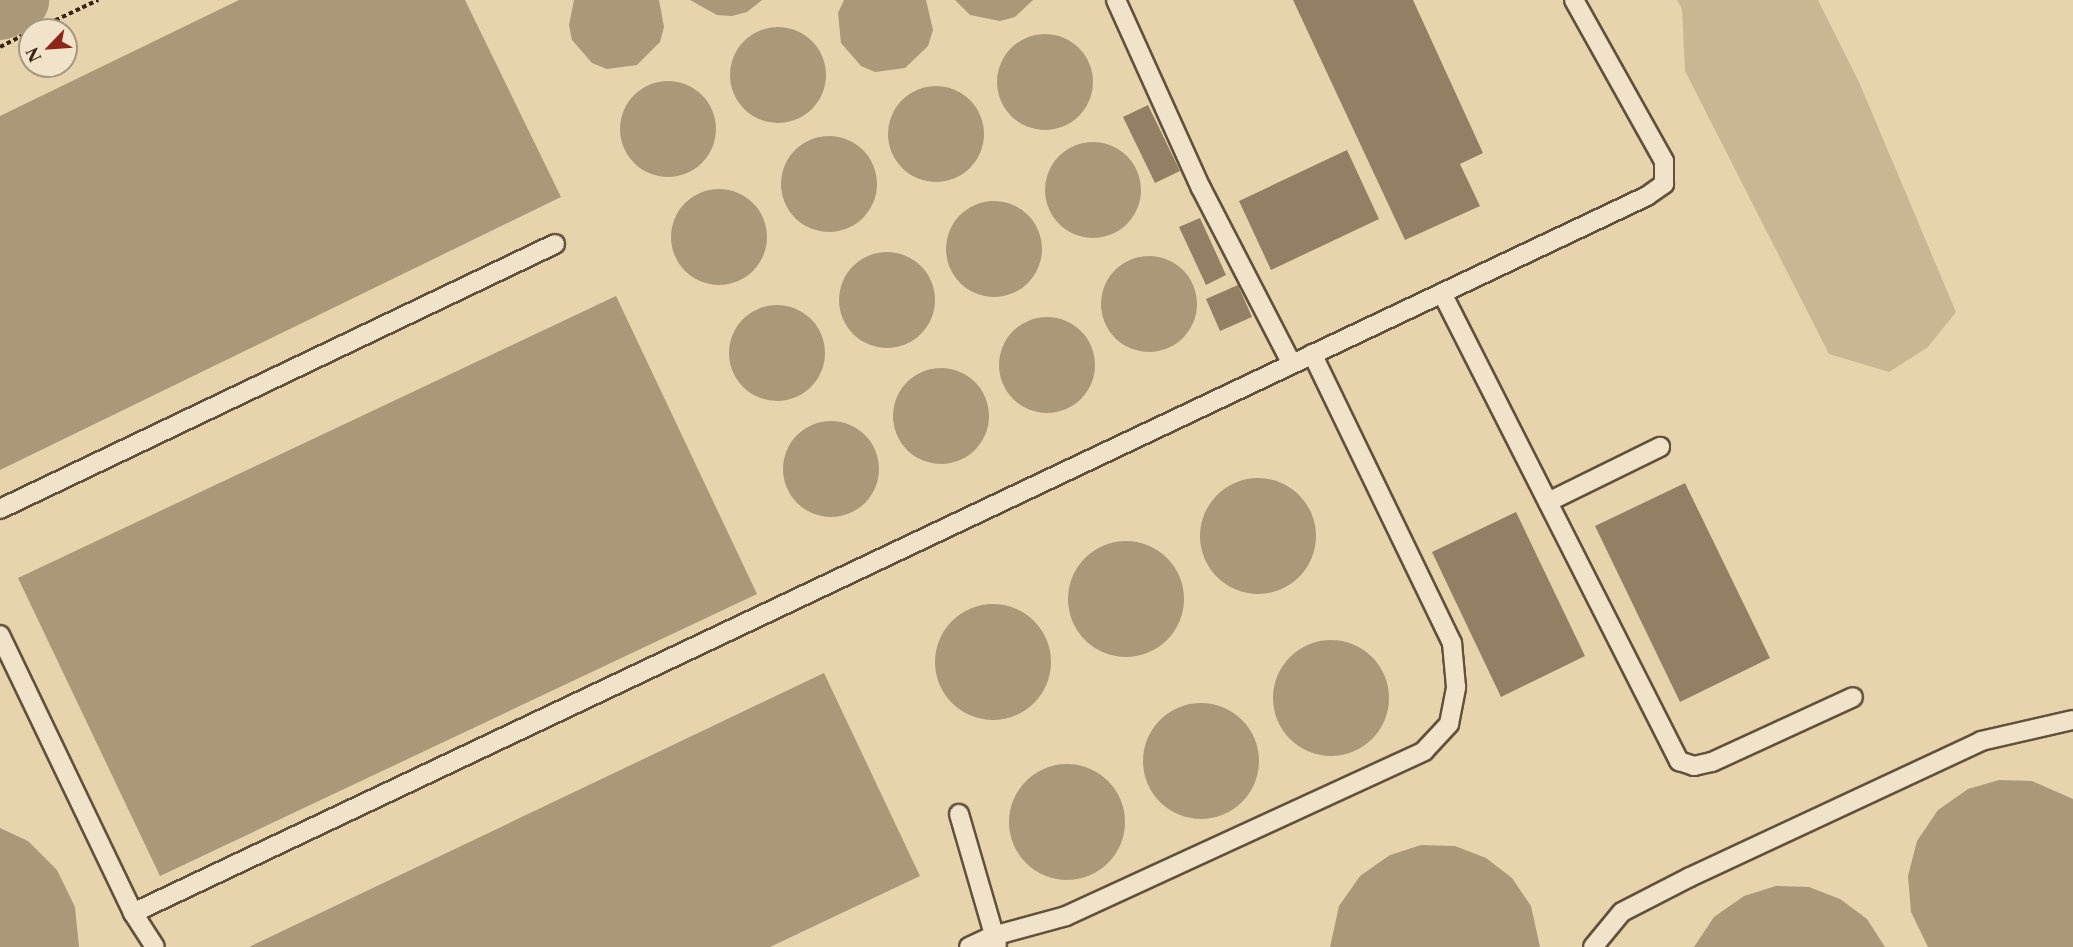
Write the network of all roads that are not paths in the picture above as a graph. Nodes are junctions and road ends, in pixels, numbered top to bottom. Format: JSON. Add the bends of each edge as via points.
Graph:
{"nodes":[{"id":1,"x":1116,"y":0,"type":"edge"},
{"id":2,"x":1574,"y":0,"type":"edge"},
{"id":3,"x":555,"y":244,"type":"dead end"},
{"id":4,"x":1442,"y":292,"type":"junction"},
{"id":5,"x":1312,"y":354,"type":"junction"},
{"id":6,"x":1292,"y":364,"type":"junction"},
{"id":7,"x":1660,"y":447,"type":"dead end"},
{"id":8,"x":1548,"y":502,"type":"junction"},
{"id":9,"x":0,"y":509,"type":"edge"},
{"id":10,"x":0,"y":635,"type":"edge"},
{"id":11,"x":1853,"y":697,"type":"dead end"},
{"id":12,"x":2073,"y":720,"type":"edge"},
{"id":13,"x":958,"y":814,"type":"dead end"},
{"id":14,"x":133,"y":913,"type":"junction"},
{"id":15,"x":995,"y":941,"type":"edge"},
{"id":16,"x":155,"y":947,"type":"edge"},
{"id":17,"x":969,"y":947,"type":"edge"},
{"id":18,"x":1593,"y":947,"type":"edge"}],
"edges":[{"from":1,"to":6,"type":"lane","via":[[1201,188]]},
{"from":2,"to":4,"type":"lane","via":[[1664,161],[1664,184],[1647,196]]},
{"from":3,"to":9,"type":"lane"},
{"from":4,"to":5,"type":"lane"},
{"from":4,"to":8,"type":"lane"},
{"from":5,"to":6,"type":"lane"},
{"from":5,"to":15,"type":"lane","via":[[1452,643],[1456,687],[1449,724],[1424,751],[1066,916]]},
{"from":6,"to":14,"type":"lane"},
{"from":7,"to":8,"type":"lane"},
{"from":8,"to":11,"type":"lane","via":[[1679,761],[1694,766],[1712,762]]},
{"from":10,"to":14,"type":"lane"},
{"from":12,"to":18,"type":"lane","via":[[1981,741],[1690,877],[1622,912]]},
{"from":13,"to":15,"type":"lane"},
{"from":14,"to":16,"type":"lane"},
{"from":15,"to":17,"type":"lane"}]}
